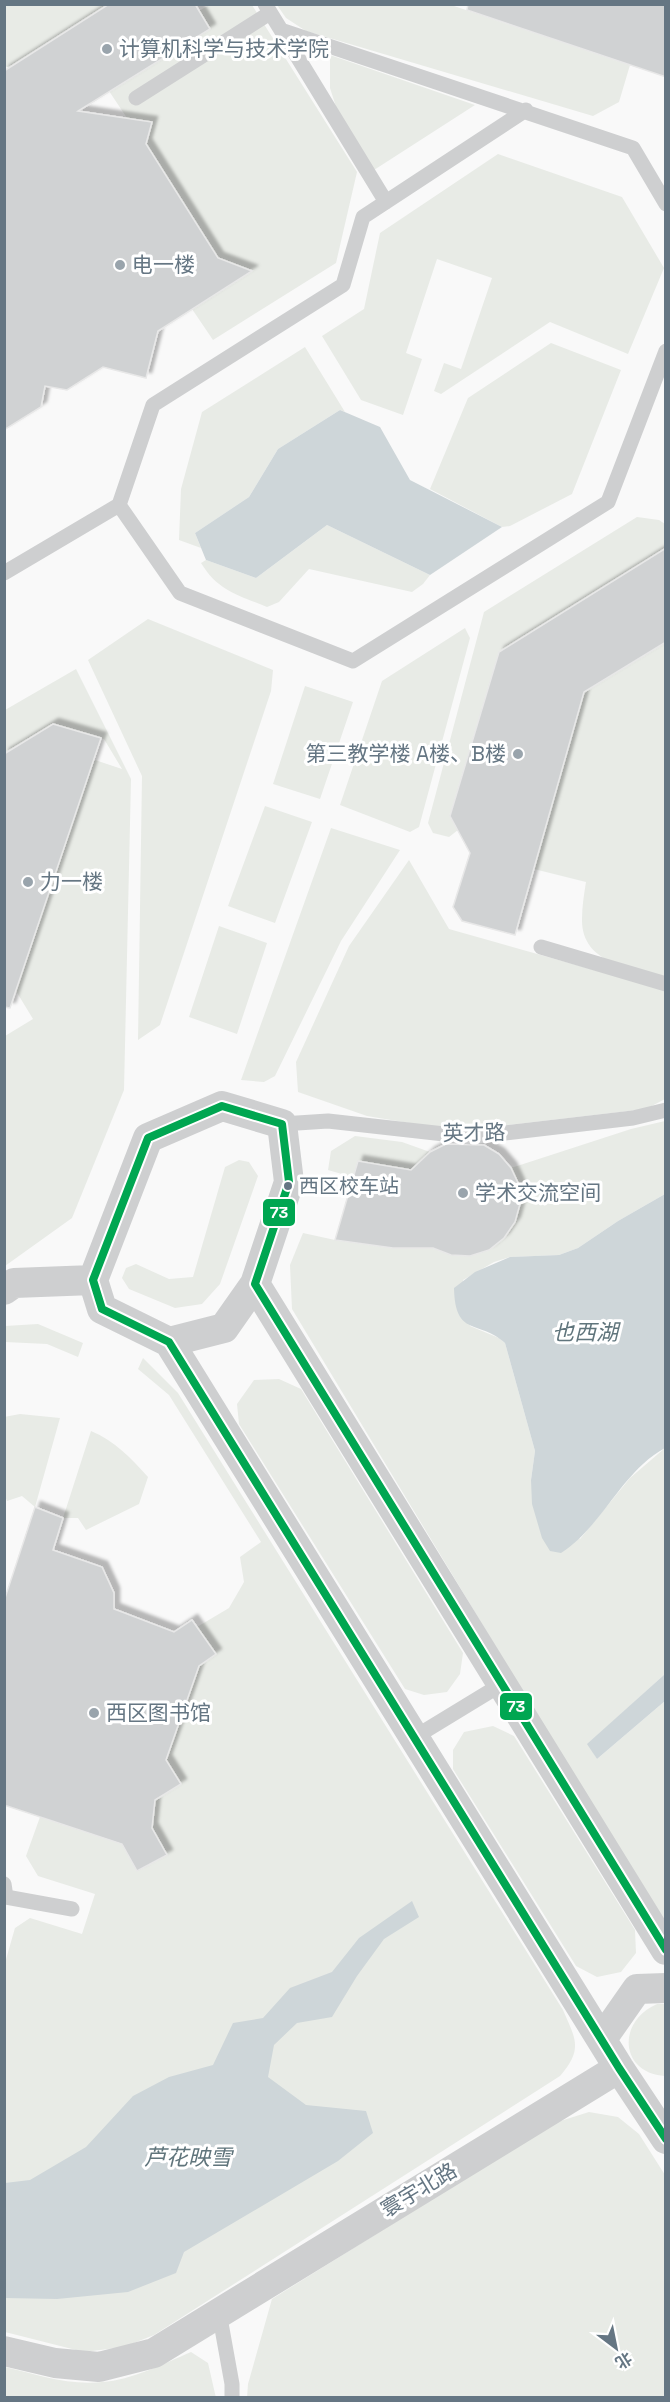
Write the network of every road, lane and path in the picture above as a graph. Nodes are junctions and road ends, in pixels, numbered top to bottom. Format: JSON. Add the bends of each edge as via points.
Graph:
{"nodes":[{"id":1,"x":268,"y":9,"type":"edge"},
{"id":2,"x":281,"y":30,"type":"junction"},
{"id":3,"x":136,"y":98,"type":"dead end"},
{"id":4,"x":526,"y":110,"type":"junction"},
{"id":5,"x":386,"y":202,"type":"junction"},
{"id":6,"x":666,"y":204,"type":"edge"},
{"id":7,"x":666,"y":351,"type":"edge"},
{"id":8,"x":119,"y":505,"type":"junction"},
{"id":9,"x":4,"y":573,"type":"edge"},
{"id":10,"x":541,"y":947,"type":"dead end"},
{"id":11,"x":666,"y":984,"type":"edge"},
{"id":12,"x":666,"y":1110,"type":"edge"},
{"id":13,"x":282,"y":1124,"type":"junction"},
{"id":14,"x":93,"y":1280,"type":"junction"},
{"id":15,"x":255,"y":1284,"type":"junction"},
{"id":16,"x":4,"y":1290,"type":"edge"},
{"id":17,"x":169,"y":1342,"type":"junction"},
{"id":18,"x":502,"y":1684,"type":"junction"},
{"id":19,"x":415,"y":1737,"type":"junction"},
{"id":20,"x":5,"y":1894,"type":"edge"},
{"id":21,"x":72,"y":1909,"type":"dead end"},
{"id":22,"x":666,"y":1950,"type":"edge"},
{"id":23,"x":666,"y":1988,"type":"edge"},
{"id":24,"x":602,"y":2039,"type":"junction"},
{"id":25,"x":619,"y":2068,"type":"junction"},
{"id":26,"x":654,"y":2098,"type":"edge"},
{"id":27,"x":666,"y":2139,"type":"edge"},
{"id":28,"x":219,"y":2312,"type":"junction"},
{"id":29,"x":4,"y":2351,"type":"edge"},
{"id":30,"x":232,"y":2397,"type":"edge"}],
"edges":[{"from":1,"to":2,"type":"lane"},
{"from":1,"to":3,"type":"lane"},
{"from":2,"to":4,"type":"lane"},
{"from":2,"to":5,"type":"lane"},
{"from":4,"to":5,"type":"lane"},
{"from":4,"to":6,"type":"lane","via":[[633,148]]},
{"from":5,"to":8,"type":"lane","via":[[363,218],[343,285],[153,405]]},
{"from":7,"to":8,"type":"lane","via":[[608,502],[353,661],[180,593]]},
{"from":8,"to":9,"type":"lane"},
{"from":10,"to":11,"type":"lane"},
{"from":12,"to":13,"type":"lane","name":"英才路","via":[[633,1118],[471,1137],[328,1121]]},
{"from":13,"to":14,"type":"street","via":[[222,1106],[148,1138]]},
{"from":13,"to":15,"type":"street","via":[[289,1182]]},
{"from":14,"to":16,"type":"street","via":[[14,1283]]},
{"from":14,"to":17,"type":"street","via":[[102,1309]]},
{"from":15,"to":17,"type":"street","via":[[224,1328]]},
{"from":15,"to":18,"type":"street"},
{"from":17,"to":19,"type":"street"},
{"from":18,"to":19,"type":"lane"},
{"from":18,"to":22,"type":"street"},
{"from":19,"to":24,"type":"street"},
{"from":20,"to":21,"type":"lane"},
{"from":23,"to":24,"type":"street","via":[[636,1989]]},
{"from":24,"to":25,"type":"street"},
{"from":25,"to":26,"type":"street"},
{"from":25,"to":28,"type":"street","name":"寰宇北路"},
{"from":26,"to":27,"type":"street"},
{"from":28,"to":29,"type":"street","name":"寰宇北路","via":[[154,2353],[99,2367],[55,2363]]},
{"from":28,"to":30,"type":"lane"}]}
